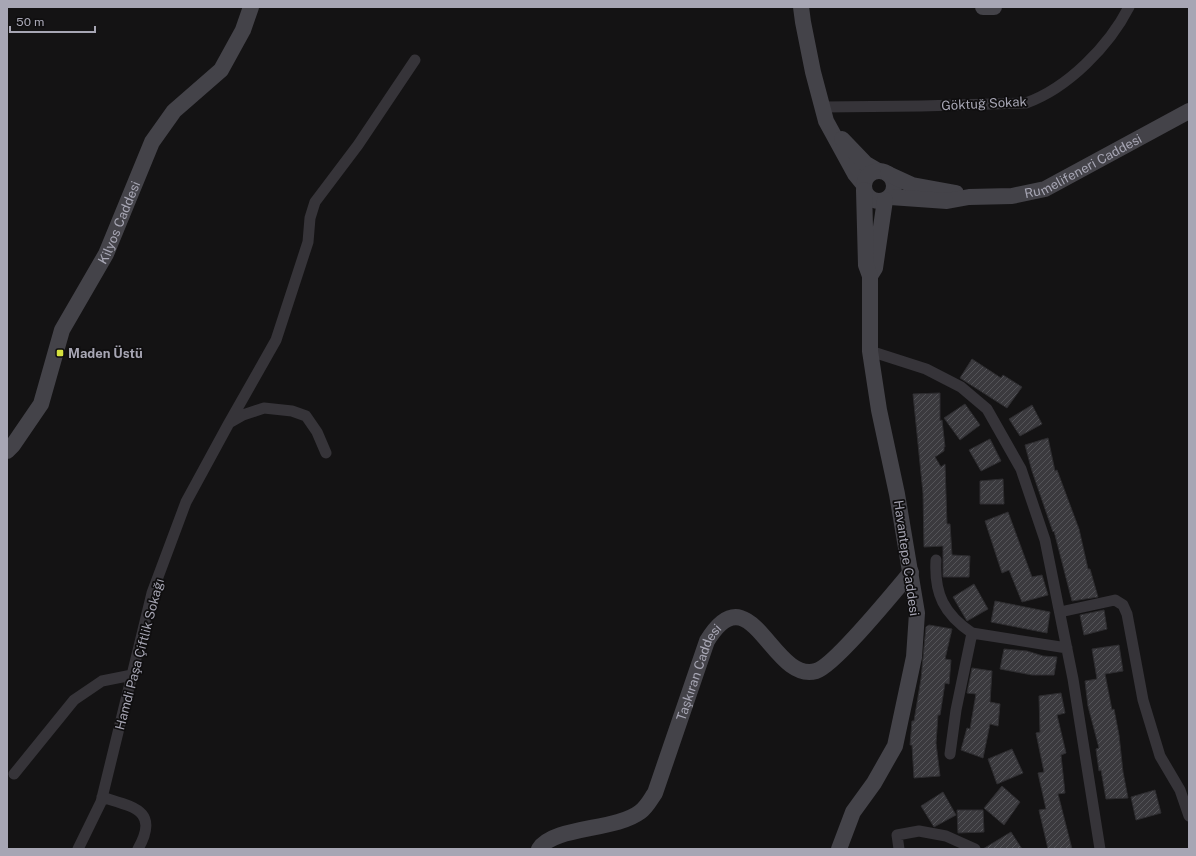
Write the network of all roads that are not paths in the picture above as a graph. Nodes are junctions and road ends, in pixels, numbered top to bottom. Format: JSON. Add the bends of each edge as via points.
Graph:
{"nodes":[{"id":1,"x":251,"y":7,"type":"edge"},
{"id":2,"x":801,"y":7,"type":"edge"},
{"id":3,"x":983,"y":7,"type":"edge"},
{"id":4,"x":994,"y":7,"type":"edge"},
{"id":5,"x":1129,"y":7,"type":"edge"},
{"id":6,"x":415,"y":60,"type":"dead end"},
{"id":7,"x":823,"y":107,"type":"junction"},
{"id":8,"x":1189,"y":111,"type":"edge"},
{"id":9,"x":832,"y":130,"type":"junction"},
{"id":10,"x":883,"y":173,"type":"junction"},
{"id":11,"x":864,"y":187,"type":"junction"},
{"id":12,"x":969,"y":197,"type":"junction"},
{"id":13,"x":887,"y":199,"type":"junction"},
{"id":14,"x":870,"y":276,"type":"junction"},
{"id":15,"x":870,"y":351,"type":"junction"},
{"id":16,"x":229,"y":423,"type":"junction"},
{"id":17,"x":7,"y":451,"type":"edge"},
{"id":18,"x":326,"y":453,"type":"dead end"},
{"id":19,"x":936,"y":560,"type":"dead end"},
{"id":20,"x":911,"y":572,"type":"junction"},
{"id":21,"x":1060,"y":612,"type":"junction"},
{"id":22,"x":972,"y":633,"type":"junction"},
{"id":23,"x":1067,"y":648,"type":"junction"},
{"id":24,"x":132,"y":674,"type":"junction"},
{"id":25,"x":950,"y":754,"type":"dead end"},
{"id":26,"x":14,"y":774,"type":"dead end"},
{"id":27,"x":102,"y":797,"type":"junction"},
{"id":28,"x":1189,"y":816,"type":"edge"},
{"id":29,"x":78,"y":849,"type":"edge"},
{"id":30,"x":138,"y":849,"type":"edge"},
{"id":31,"x":539,"y":849,"type":"edge"},
{"id":32,"x":839,"y":849,"type":"edge"},
{"id":33,"x":899,"y":849,"type":"edge"},
{"id":34,"x":975,"y":849,"type":"edge"},
{"id":35,"x":1100,"y":849,"type":"edge"}],
"edges":[{"from":1,"to":17,"type":"street","name":"Kilyos Caddesi","via":[[243,30],[221,70],[174,111],[152,142],[106,254],[62,330],[41,404]]},
{"from":2,"to":7,"type":"street","name":"Rumelifeneri Caddesi"},
{"from":3,"to":4,"type":"street"},
{"from":5,"to":7,"type":"street","name":"Göktuğ Sokak","via":[[1099,52],[1040,98],[1026,103]]},
{"from":6,"to":16,"type":"street","name":"Hamdi Paşa Çiftlik Sokağı","via":[[358,145],[315,202],[310,218],[308,242],[276,340]]},
{"from":7,"to":9,"type":"street","name":"Rumelifeneri Caddesi","via":[[826,121]]},
{"from":8,"to":12,"type":"street","name":"Rumelifeneri Caddesi","via":[[1045,189],[1012,196]]},
{"from":9,"to":10,"type":"street","name":"Rumelifeneri Caddesi","via":[[866,164]]},
{"from":9,"to":11,"type":"street","name":"Rumelifeneri Caddesi"},
{"from":10,"to":11,"type":"street","via":[[868,175]]},
{"from":10,"to":12,"type":"street","name":"Rumelifeneri Caddesi","via":[[912,185]]},
{"from":10,"to":13,"type":"street","via":[[893,183],[893,193]]},
{"from":11,"to":13,"type":"street","via":[[866,195],[875,201]]},
{"from":11,"to":14,"type":"street","name":"Havantepe Caddesi","via":[[866,265]]},
{"from":12,"to":13,"type":"street","name":"Rumelifeneri Caddesi","via":[[947,201]]},
{"from":13,"to":14,"type":"street","name":"Havantepe Caddesi","via":[[875,268]]},
{"from":14,"to":15,"type":"street","name":"Havantepe Caddesi"},
{"from":15,"to":20,"type":"street","name":"Havantepe Caddesi"},
{"from":15,"to":21,"type":"street","via":[[926,369],[961,387],[987,409],[1021,469],[1045,540]]},
{"from":16,"to":18,"type":"street","via":[[264,408],[292,411],[306,416],[317,432]]},
{"from":16,"to":24,"type":"street","name":"Hamdi Paşa Çiftlik Sokağı","via":[[186,502],[152,594]]},
{"from":19,"to":22,"type":"street","via":[[935,579],[941,603],[959,624]]},
{"from":20,"to":31,"type":"street","name":"Taşkıran Caddesi","via":[[849,643],[817,671],[804,672],[786,661],[751,622],[741,617],[731,617],[723,621],[707,641],[655,793],[647,806],[621,822],[554,837],[542,844]]},
{"from":20,"to":32,"type":"street","name":"Havantepe Caddesi","via":[[917,613],[914,657],[895,746],[874,783],[853,812]]},
{"from":21,"to":23,"type":"street"},
{"from":21,"to":28,"type":"street","via":[[1114,600],[1123,605],[1127,614],[1143,700],[1160,756],[1180,790]]},
{"from":22,"to":23,"type":"street"},
{"from":22,"to":25,"type":"street"},
{"from":23,"to":35,"type":"street"},
{"from":24,"to":26,"type":"street","via":[[102,681],[74,700]]},
{"from":24,"to":27,"type":"street","name":"Hamdi Paşa Çiftlik Sokağı"},
{"from":27,"to":29,"type":"street","name":"Hamdi Paşa Çiftlik Sokağı"},
{"from":27,"to":30,"type":"street","via":[[135,808],[143,816],[146,831]]},
{"from":33,"to":34,"type":"street","via":[[897,835],[919,832],[946,836]]}]}
